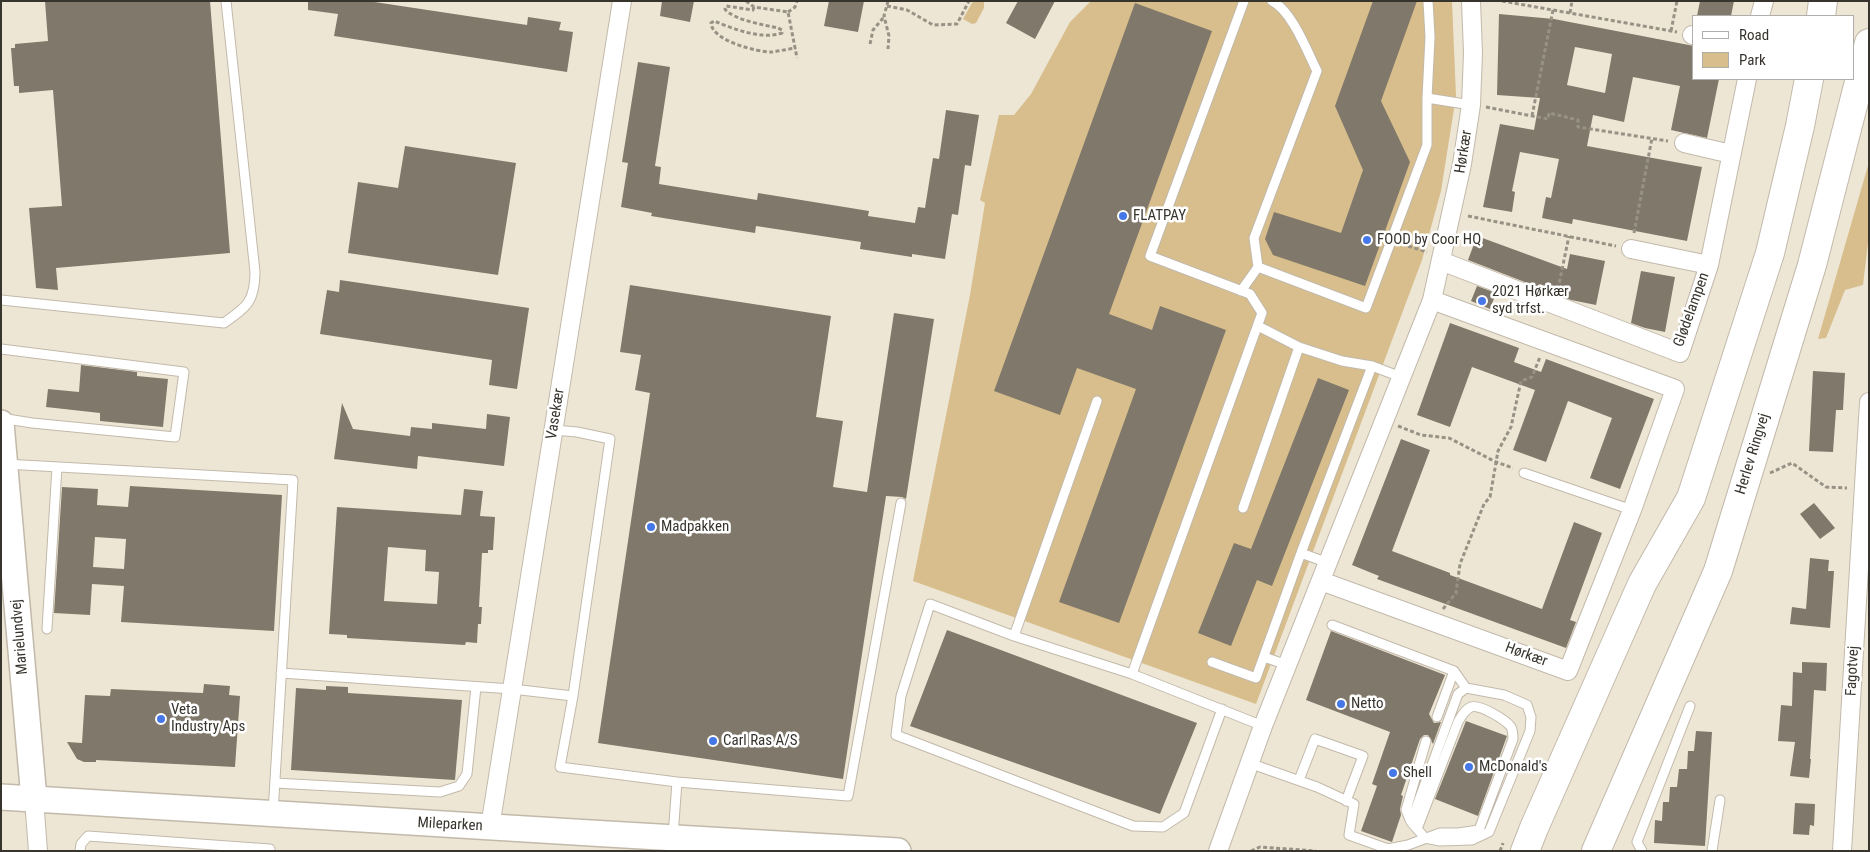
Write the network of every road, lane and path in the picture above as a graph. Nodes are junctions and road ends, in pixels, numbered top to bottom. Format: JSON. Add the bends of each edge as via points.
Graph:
{"nodes":[{"id":1,"x":226,"y":1,"type":"edge"},
{"id":2,"x":622,"y":1,"type":"edge"},
{"id":3,"x":746,"y":1,"type":"edge"},
{"id":4,"x":797,"y":1,"type":"edge"},
{"id":5,"x":888,"y":1,"type":"edge"},
{"id":6,"x":969,"y":1,"type":"edge"},
{"id":7,"x":1244,"y":1,"type":"edge"},
{"id":8,"x":1272,"y":1,"type":"edge"},
{"id":9,"x":1428,"y":1,"type":"edge"},
{"id":10,"x":1471,"y":1,"type":"edge"},
{"id":11,"x":1502,"y":1,"type":"edge"},
{"id":12,"x":1572,"y":1,"type":"edge"},
{"id":13,"x":1677,"y":1,"type":"edge"},
{"id":14,"x":1764,"y":1,"type":"edge"},
{"id":15,"x":1824,"y":1,"type":"edge"},
{"id":16,"x":886,"y":6,"type":"junction"},
{"id":17,"x":754,"y":8,"type":"junction"},
{"id":18,"x":1553,"y":10,"type":"junction"},
{"id":19,"x":788,"y":12,"type":"junction"},
{"id":20,"x":1570,"y":13,"type":"junction"},
{"id":21,"x":1760,"y":15,"type":"edge"},
{"id":22,"x":1821,"y":15,"type":"edge"},
{"id":23,"x":884,"y":16,"type":"junction"},
{"id":24,"x":1671,"y":31,"type":"junction"},
{"id":25,"x":1692,"y":35,"type":"edge"},
{"id":26,"x":1869,"y":43,"type":"edge"},
{"id":27,"x":870,"y":44,"type":"dead end"},
{"id":28,"x":796,"y":48,"type":"junction"},
{"id":29,"x":888,"y":49,"type":"dead end"},
{"id":30,"x":797,"y":58,"type":"dead end"},
{"id":31,"x":1747,"y":80,"type":"edge"},
{"id":32,"x":1809,"y":80,"type":"edge"},
{"id":33,"x":1427,"y":98,"type":"junction"},
{"id":34,"x":1471,"y":105,"type":"junction"},
{"id":35,"x":1532,"y":116,"type":"junction"},
{"id":36,"x":1652,"y":138,"type":"junction"},
{"id":37,"x":1684,"y":143,"type":"joint"},
{"id":38,"x":1731,"y":154,"type":"junction"},
{"id":39,"x":1452,"y":213,"type":"junction"},
{"id":40,"x":1569,"y":236,"type":"junction"},
{"id":41,"x":1391,"y":241,"type":"junction"},
{"id":42,"x":1631,"y":249,"type":"junction"},
{"id":43,"x":1441,"y":259,"type":"junction"},
{"id":44,"x":1709,"y":265,"type":"junction"},
{"id":45,"x":1258,"y":267,"type":"junction"},
{"id":46,"x":1241,"y":291,"type":"junction"},
{"id":47,"x":1,"y":300,"type":"edge"},
{"id":48,"x":1432,"y":300,"type":"junction"},
{"id":49,"x":1555,"y":305,"type":"junction"},
{"id":50,"x":1258,"y":326,"type":"junction"},
{"id":51,"x":1545,"y":342,"type":"junction"},
{"id":52,"x":1299,"y":347,"type":"junction"},
{"id":53,"x":1,"y":349,"type":"edge"},
{"id":54,"x":1372,"y":366,"type":"junction"},
{"id":55,"x":1401,"y":377,"type":"junction"},
{"id":56,"x":1097,"y":401,"type":"dead end"},
{"id":57,"x":1869,"y":402,"type":"edge"},
{"id":58,"x":1,"y":418,"type":"edge"},
{"id":59,"x":1384,"y":420,"type":"junction"},
{"id":60,"x":1,"y":423,"type":"edge"},
{"id":61,"x":554,"y":430,"type":"junction"},
{"id":62,"x":1496,"y":462,"type":"junction"},
{"id":63,"x":5,"y":464,"type":"junction"},
{"id":64,"x":57,"y":467,"type":"junction"},
{"id":65,"x":1524,"y":473,"type":"joint"},
{"id":66,"x":1765,"y":476,"type":"dead end"},
{"id":67,"x":1866,"y":481,"type":"edge"},
{"id":68,"x":901,"y":502,"type":"dead end"},
{"id":69,"x":1243,"y":508,"type":"dead end"},
{"id":70,"x":1632,"y":510,"type":"junction"},
{"id":71,"x":1301,"y":553,"type":"junction"},
{"id":72,"x":1328,"y":563,"type":"junction"},
{"id":73,"x":1321,"y":580,"type":"junction"},
{"id":74,"x":1434,"y":622,"type":"junction"},
{"id":75,"x":1332,"y":625,"type":"dead end"},
{"id":76,"x":47,"y":629,"type":"dead end"},
{"id":77,"x":1014,"y":636,"type":"junction"},
{"id":78,"x":1264,"y":657,"type":"junction"},
{"id":79,"x":1861,"y":661,"type":"edge"},
{"id":80,"x":1212,"y":662,"type":"dead end"},
{"id":81,"x":1287,"y":665,"type":"junction"},
{"id":82,"x":1454,"y":671,"type":"junction"},
{"id":83,"x":282,"y":673,"type":"junction"},
{"id":84,"x":1132,"y":674,"type":"junction"},
{"id":85,"x":476,"y":687,"type":"junction"},
{"id":86,"x":1466,"y":688,"type":"junction"},
{"id":87,"x":512,"y":689,"type":"junction"},
{"id":88,"x":573,"y":696,"type":"junction"},
{"id":89,"x":1690,"y":706,"type":"dead end"},
{"id":90,"x":1222,"y":710,"type":"junction"},
{"id":91,"x":1437,"y":717,"type":"dead end"},
{"id":92,"x":1263,"y":726,"type":"junction"},
{"id":93,"x":1426,"y":742,"type":"dead end"},
{"id":94,"x":1250,"y":763,"type":"junction"},
{"id":95,"x":1299,"y":780,"type":"junction"},
{"id":96,"x":677,"y":782,"type":"junction"},
{"id":97,"x":275,"y":783,"type":"junction"},
{"id":98,"x":1,"y":797,"type":"edge"},
{"id":99,"x":34,"y":799,"type":"junction"},
{"id":100,"x":1720,"y":800,"type":"dead end"},
{"id":101,"x":1346,"y":801,"type":"junction"},
{"id":102,"x":273,"y":815,"type":"junction"},
{"id":103,"x":1414,"y":826,"type":"junction"},
{"id":104,"x":490,"y":827,"type":"junction"},
{"id":105,"x":674,"y":836,"type":"junction"},
{"id":106,"x":1425,"y":838,"type":"junction"},
{"id":107,"x":1514,"y":847,"type":"edge"},
{"id":108,"x":270,"y":849,"type":"dead end"},
{"id":109,"x":38,"y":851,"type":"edge"},
{"id":110,"x":80,"y":851,"type":"edge"},
{"id":111,"x":898,"y":851,"type":"edge"},
{"id":112,"x":1218,"y":851,"type":"edge"},
{"id":113,"x":1251,"y":851,"type":"edge"},
{"id":114,"x":1316,"y":851,"type":"edge"},
{"id":115,"x":1500,"y":851,"type":"edge"},
{"id":116,"x":1596,"y":851,"type":"edge"},
{"id":117,"x":1642,"y":851,"type":"edge"},
{"id":118,"x":1712,"y":851,"type":"edge"},
{"id":119,"x":1842,"y":851,"type":"edge"}],
"edges":[{"from":1,"to":47,"type":"lane","via":[[255,272],[255,290],[244,309],[224,323]]},
{"from":2,"to":61,"type":"street","name":"Vasekær"},
{"from":3,"to":17,"type":"path"},
{"from":4,"to":19,"type":"path"},
{"from":5,"to":16,"type":"path"},
{"from":6,"to":16,"type":"path","via":[[957,24],[933,25],[907,10]]},
{"from":7,"to":46,"type":"lane","via":[[1150,256]]},
{"from":8,"to":45,"type":"lane","via":[[1289,17],[1317,71],[1254,238]]},
{"from":9,"to":33,"type":"lane"},
{"from":10,"to":34,"type":"street","name":"Hørkær"},
{"from":11,"to":18,"type":"path"},
{"from":12,"to":20,"type":"path"},
{"from":13,"to":24,"type":"path"},
{"from":14,"to":21,"type":"street"},
{"from":15,"to":22,"type":"main road"},
{"from":16,"to":23,"type":"path"},
{"from":17,"to":19,"type":"path"},
{"from":17,"to":28,"type":"path","via":[[726,6],[725,9],[749,21],[778,28],[782,33],[753,34],[714,21],[711,26],[732,44],[751,49],[771,52]]},
{"from":18,"to":20,"type":"path"},
{"from":18,"to":35,"type":"path"},
{"from":19,"to":28,"type":"path"},
{"from":20,"to":24,"type":"path"},
{"from":23,"to":27,"type":"path","via":[[873,30]]},
{"from":23,"to":29,"type":"path","via":[[889,36]]},
{"from":24,"to":25,"type":"path"},
{"from":26,"to":116,"type":"main road","name":"Herlev Ringvej","via":[[1812,265],[1718,571]]},
{"from":28,"to":30,"type":"path"},
{"from":31,"to":38,"type":"street","name":"Glødelampen"},
{"from":32,"to":107,"type":"main road","via":[[1770,253],[1691,498],[1642,584],[1536,823]]},
{"from":33,"to":34,"type":"lane"},
{"from":33,"to":41,"type":"lane","via":[[1427,145]]},
{"from":34,"to":35,"type":"path"},
{"from":34,"to":39,"type":"street","name":"Hørkær"},
{"from":35,"to":36,"type":"path","via":[[1548,119],[1549,113],[1578,120],[1578,127]]},
{"from":36,"to":37,"type":"path"},
{"from":36,"to":42,"type":"path"},
{"from":37,"to":38,"type":"street"},
{"from":38,"to":44,"type":"street","name":"Glødelampen"},
{"from":39,"to":40,"type":"path"},
{"from":39,"to":43,"type":"street","name":"Hørkær"},
{"from":40,"to":42,"type":"path"},
{"from":40,"to":49,"type":"path"},
{"from":41,"to":43,"type":"path"},
{"from":41,"to":45,"type":"lane","via":[[1366,308]]},
{"from":42,"to":44,"type":"street"},
{"from":43,"to":48,"type":"street","name":"Hørkær"},
{"from":43,"to":49,"type":"street","name":"Glødelampen"},
{"from":44,"to":49,"type":"street","name":"Glødelampen","via":[[1680,353]]},
{"from":45,"to":46,"type":"lane"},
{"from":46,"to":50,"type":"lane","via":[[1250,294],[1262,313]]},
{"from":48,"to":51,"type":"street","name":"Hørkær"},
{"from":48,"to":55,"type":"street","name":"Hørkær"},
{"from":50,"to":52,"type":"lane"},
{"from":50,"to":84,"type":"lane"},
{"from":51,"to":62,"type":"path","via":[[1532,377],[1521,381],[1511,428],[1498,451]]},
{"from":51,"to":70,"type":"street","name":"Hørkær","via":[[1675,389]]},
{"from":52,"to":54,"type":"lane","via":[[1342,361]]},
{"from":52,"to":69,"type":"lane"},
{"from":53,"to":58,"type":"lane","via":[[184,372],[175,437]]},
{"from":54,"to":55,"type":"lane"},
{"from":54,"to":71,"type":"lane"},
{"from":55,"to":59,"type":"street","name":"Hørkær"},
{"from":56,"to":77,"type":"lane"},
{"from":57,"to":67,"type":"street","name":"Fagotvej"},
{"from":59,"to":62,"type":"path","via":[[1421,435],[1449,438]]},
{"from":59,"to":72,"type":"street","name":"Hørkær"},
{"from":60,"to":63,"type":"street","name":"Marielundvej"},
{"from":61,"to":87,"type":"street","name":"Vasekær"},
{"from":61,"to":88,"type":"lane","via":[[610,439]]},
{"from":62,"to":65,"type":"path"},
{"from":62,"to":74,"type":"path","via":[[1490,497],[1484,504],[1460,564],[1456,593]]},
{"from":63,"to":64,"type":"lane"},
{"from":63,"to":99,"type":"street","name":"Marielundvej"},
{"from":64,"to":76,"type":"lane"},
{"from":64,"to":83,"type":"lane","via":[[294,480]]},
{"from":65,"to":70,"type":"lane"},
{"from":66,"to":67,"type":"path","via":[[1792,463],[1826,487]]},
{"from":67,"to":79,"type":"street","name":"Fagotvej"},
{"from":68,"to":96,"type":"lane","via":[[848,796]]},
{"from":70,"to":74,"type":"street","name":"Hørkær","via":[[1568,671]]},
{"from":71,"to":72,"type":"lane"},
{"from":71,"to":78,"type":"lane"},
{"from":72,"to":73,"type":"street","name":"Hørkær"},
{"from":73,"to":74,"type":"street","name":"Hørkær"},
{"from":73,"to":81,"type":"street","name":"Hørkær"},
{"from":75,"to":82,"type":"lane"},
{"from":77,"to":84,"type":"lane"},
{"from":77,"to":90,"type":"lane","via":[[930,604],[901,696],[896,735],[1132,826],[1163,827],[1184,812]]},
{"from":78,"to":80,"type":"lane","via":[[1256,678]]},
{"from":78,"to":81,"type":"lane"},
{"from":79,"to":119,"type":"street","name":"Fagotvej"},
{"from":81,"to":92,"type":"street","name":"Hørkær"},
{"from":82,"to":86,"type":"lane"},
{"from":82,"to":91,"type":"lane"},
{"from":83,"to":85,"type":"lane"},
{"from":83,"to":97,"type":"lane"},
{"from":84,"to":90,"type":"lane"},
{"from":85,"to":87,"type":"lane"},
{"from":85,"to":97,"type":"lane","via":[[467,774],[459,786],[440,792]]},
{"from":86,"to":103,"type":"lane","via":[[1458,694]]},
{"from":86,"to":106,"type":"lane","via":[[1504,695],[1527,705],[1531,717],[1530,731],[1489,832],[1472,840]]},
{"from":87,"to":88,"type":"lane"},
{"from":87,"to":104,"type":"street","name":"Vasekær"},
{"from":88,"to":96,"type":"lane","via":[[560,766]]},
{"from":89,"to":117,"type":"lane","via":[[1637,842]]},
{"from":90,"to":92,"type":"lane"},
{"from":92,"to":94,"type":"street","name":"Hørkær"},
{"from":93,"to":103,"type":"lane","via":[[1406,810]]},
{"from":94,"to":95,"type":"lane"},
{"from":94,"to":112,"type":"street","name":"Hørkær"},
{"from":95,"to":101,"type":"lane"},
{"from":95,"to":101,"type":"lane","via":[[1315,740],[1363,756]]},
{"from":96,"to":105,"type":"lane"},
{"from":97,"to":102,"type":"lane"},
{"from":98,"to":99,"type":"street","name":"Mileparken"},
{"from":99,"to":102,"type":"street","name":"Mileparken"},
{"from":99,"to":109,"type":"street","name":"Marielundvej"},
{"from":100,"to":118,"type":"lane"},
{"from":101,"to":106,"type":"lane","via":[[1354,804],[1349,835],[1388,850]]},
{"from":102,"to":104,"type":"street","name":"Mileparken"},
{"from":103,"to":106,"type":"lane"},
{"from":103,"to":106,"type":"lane","via":[[1464,712],[1475,706],[1504,719],[1511,728],[1513,739],[1479,830],[1440,833]]},
{"from":104,"to":105,"type":"street","name":"Mileparken"},
{"from":105,"to":111,"type":"street","name":"Mileparken"},
{"from":107,"to":115,"type":"path"},
{"from":108,"to":110,"type":"lane","via":[[88,836],[80,844]]},
{"from":113,"to":114,"type":"path","via":[[1260,847]]}]}
